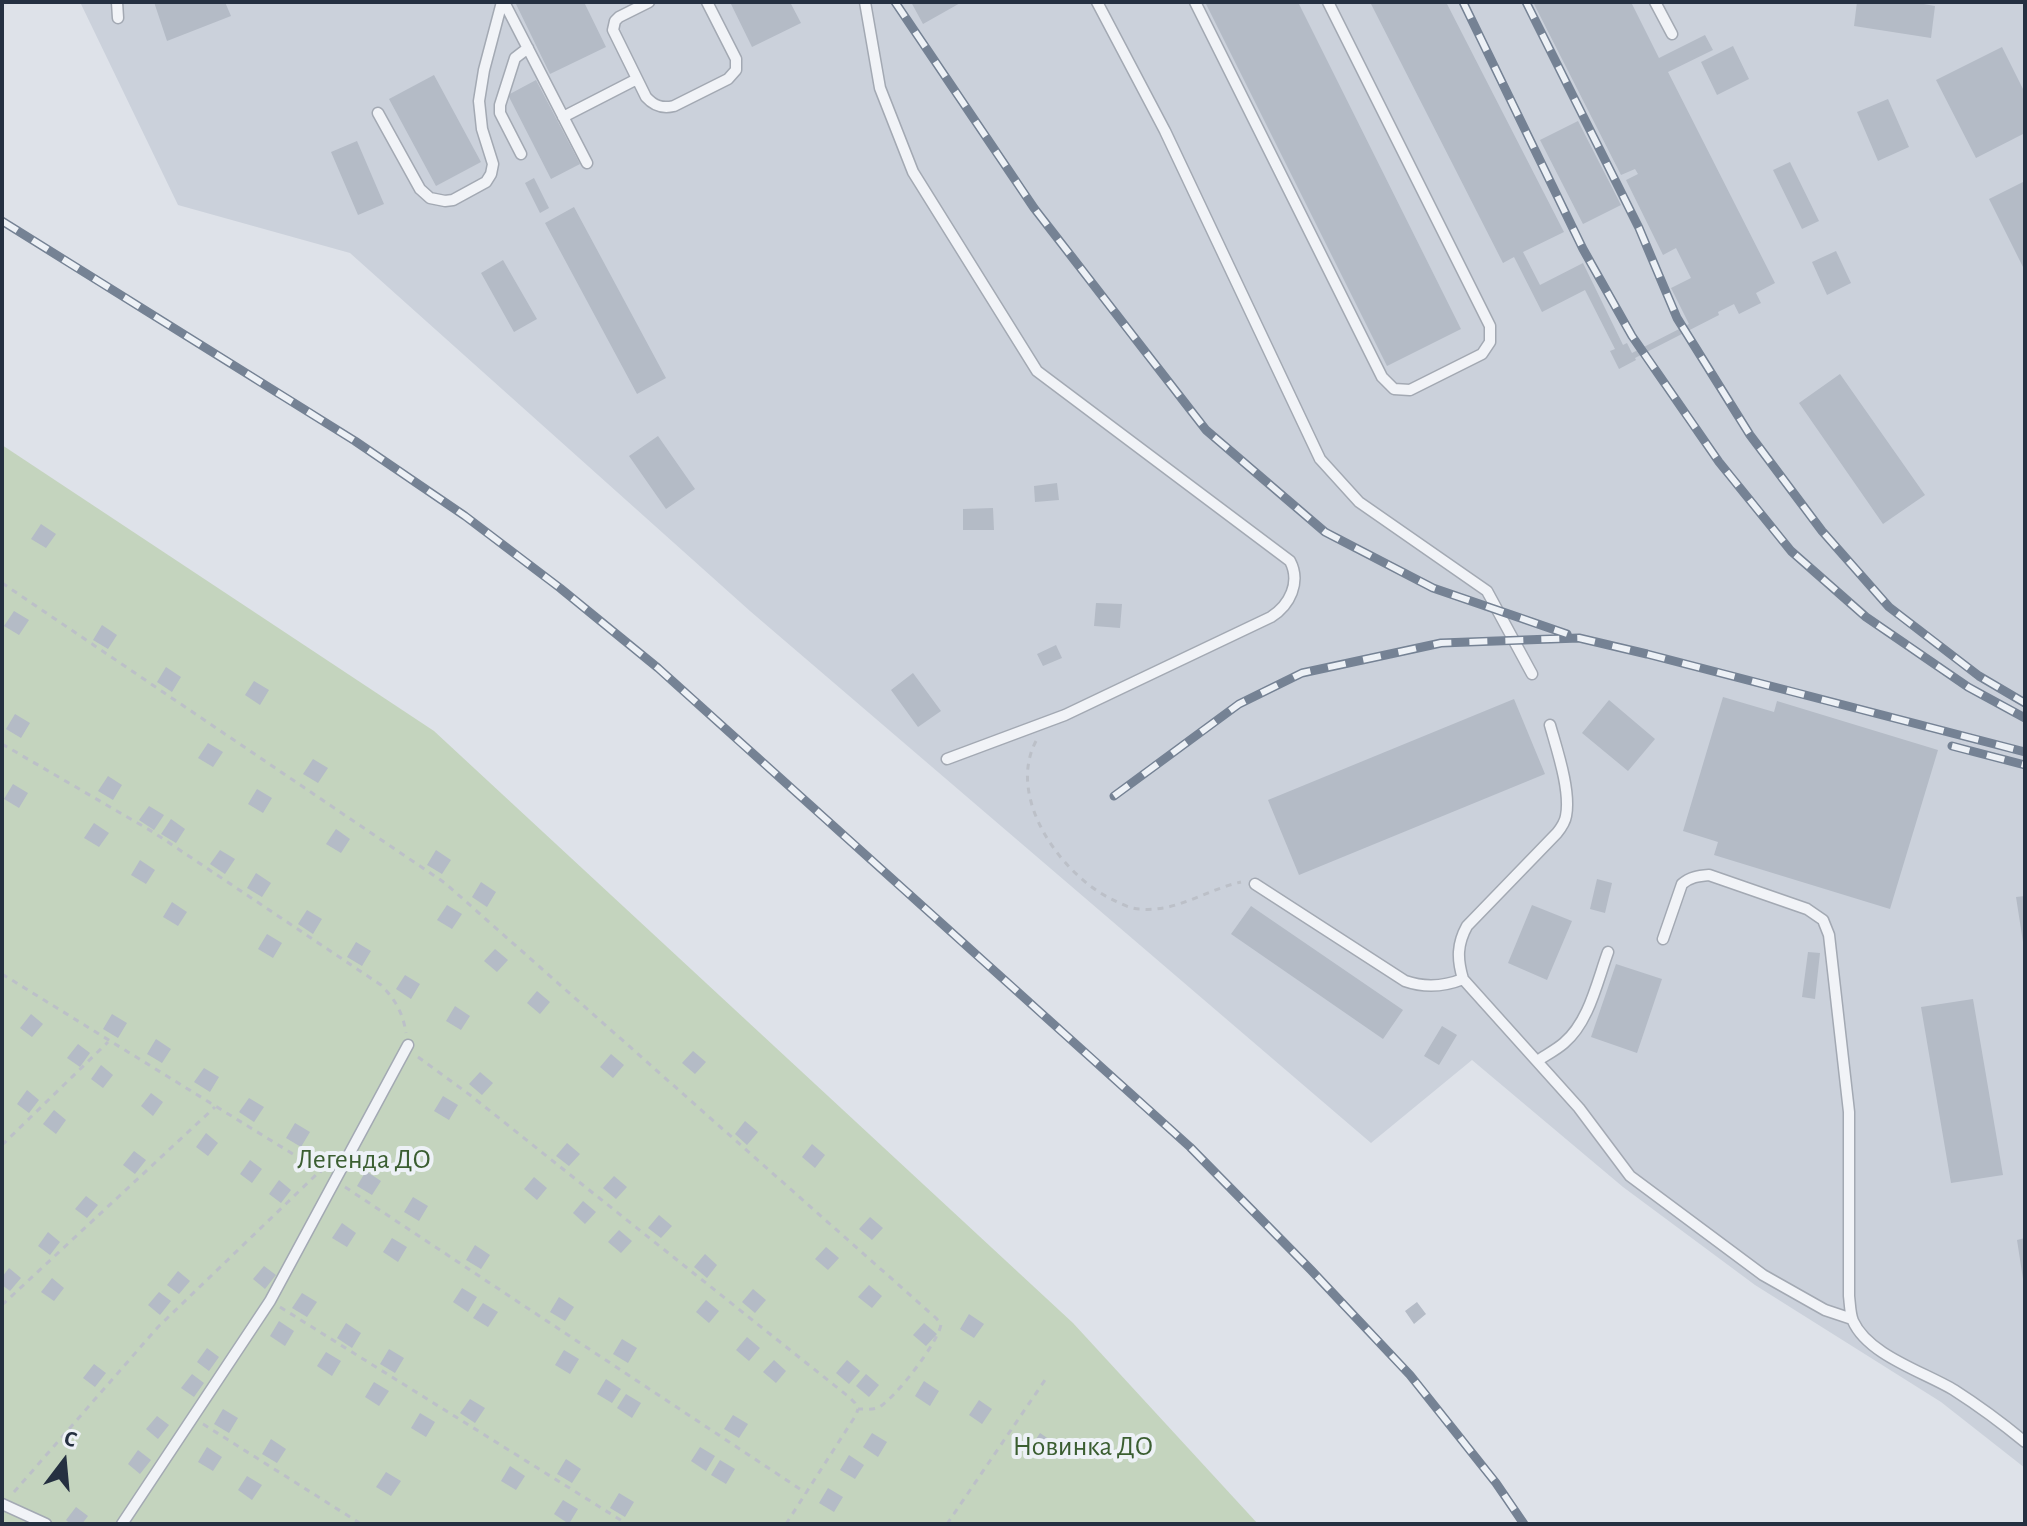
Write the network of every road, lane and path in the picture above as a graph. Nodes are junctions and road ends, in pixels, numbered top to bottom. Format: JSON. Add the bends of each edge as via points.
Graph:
{"nodes":[{"id":1,"x":117,"y":2,"type":"edge"},
{"id":2,"x":503,"y":2,"type":"edge"},
{"id":3,"x":649,"y":2,"type":"edge"},
{"id":4,"x":707,"y":2,"type":"edge"},
{"id":5,"x":865,"y":2,"type":"edge"},
{"id":6,"x":1097,"y":2,"type":"edge"},
{"id":7,"x":1195,"y":2,"type":"edge"},
{"id":8,"x":1328,"y":2,"type":"edge"},
{"id":9,"x":1655,"y":2,"type":"edge"},
{"id":10,"x":118,"y":18,"type":"dead end"},
{"id":11,"x":1672,"y":34,"type":"dead end"},
{"id":12,"x":528,"y":48,"type":"junction"},
{"id":13,"x":637,"y":79,"type":"junction"},
{"id":14,"x":378,"y":113,"type":"dead end"},
{"id":15,"x":563,"y":117,"type":"junction"},
{"id":16,"x":521,"y":154,"type":"dead end"},
{"id":17,"x":587,"y":163,"type":"dead end"},
{"id":18,"x":2,"y":583,"type":"edge"},
{"id":19,"x":1532,"y":674,"type":"dead end"},
{"id":20,"x":1550,"y":725,"type":"dead end"},
{"id":21,"x":1039,"y":736,"type":"dead end"},
{"id":22,"x":2,"y":744,"type":"edge"},
{"id":23,"x":947,"y":759,"type":"dead end"},
{"id":24,"x":1255,"y":884,"type":"joint"},
{"id":25,"x":1663,"y":939,"type":"dead end"},
{"id":26,"x":1608,"y":952,"type":"dead end"},
{"id":27,"x":3,"y":976,"type":"edge"},
{"id":28,"x":1463,"y":979,"type":"junction"},
{"id":29,"x":109,"y":1042,"type":"junction"},
{"id":30,"x":408,"y":1045,"type":"junction"},
{"id":31,"x":1537,"y":1061,"type":"junction"},
{"id":32,"x":215,"y":1107,"type":"junction"},
{"id":33,"x":2,"y":1145,"type":"edge"},
{"id":34,"x":321,"y":1171,"type":"junction"},
{"id":35,"x":336,"y":1181,"type":"junction"},
{"id":36,"x":270,"y":1301,"type":"junction"},
{"id":37,"x":2,"y":1305,"type":"edge"},
{"id":38,"x":1852,"y":1319,"type":"junction"},
{"id":39,"x":1045,"y":1380,"type":"dead end"},
{"id":40,"x":858,"y":1409,"type":"junction"},
{"id":41,"x":193,"y":1418,"type":"junction"},
{"id":42,"x":2025,"y":1442,"type":"edge"},
{"id":43,"x":806,"y":1493,"type":"junction"},
{"id":44,"x":3,"y":1504,"type":"edge"},
{"id":45,"x":46,"y":1524,"type":"edge"},
{"id":46,"x":122,"y":1524,"type":"edge"},
{"id":47,"x":361,"y":1524,"type":"edge"},
{"id":48,"x":627,"y":1524,"type":"edge"},
{"id":49,"x":786,"y":1524,"type":"edge"},
{"id":50,"x":947,"y":1524,"type":"edge"}],
"edges":[{"from":1,"to":10,"type":"lane"},
{"from":2,"to":12,"type":"lane"},
{"from":2,"to":14,"type":"lane","via":[[479,101],[493,164],[486,182],[453,200],[430,198]]},
{"from":3,"to":13,"type":"lane","via":[[619,17],[613,26]]},
{"from":4,"to":13,"type":"lane","via":[[736,59],[733,75],[666,108],[652,103]]},
{"from":5,"to":23,"type":"lane","via":[[880,88],[913,172],[1037,371],[1290,561],[1295,571],[1291,593],[1271,617],[1065,715]]},
{"from":6,"to":19,"type":"lane","via":[[1165,131],[1320,459],[1359,502],[1487,591]]},
{"from":7,"to":8,"type":"lane","via":[[1382,377],[1394,389],[1410,390],[1482,354],[1490,342],[1490,326]]},
{"from":9,"to":11,"type":"lane"},
{"from":12,"to":15,"type":"lane"},
{"from":12,"to":16,"type":"lane","via":[[515,58],[500,105]]},
{"from":13,"to":15,"type":"lane"},
{"from":15,"to":17,"type":"lane"},
{"from":18,"to":40,"type":"path","via":[[445,883],[936,1318],[941,1324],[937,1338],[896,1393],[875,1409]]},
{"from":20,"to":28,"type":"lane","via":[[1567,801],[1566,819],[1467,926],[1459,949]]},
{"from":21,"to":24,"type":"path","via":[[1030,753],[1028,778],[1040,825],[1059,857],[1099,893],[1136,909],[1153,910],[1239,882]]},
{"from":22,"to":30,"type":"path","via":[[153,832],[381,985],[400,1008]]},
{"from":24,"to":28,"type":"lane","via":[[1405,981],[1431,986]]},
{"from":25,"to":38,"type":"lane","via":[[1682,884],[1698,876],[1709,875],[1807,909],[1823,920],[1849,1112]]},
{"from":26,"to":31,"type":"lane","via":[[1574,1032]]},
{"from":27,"to":29,"type":"path"},
{"from":28,"to":31,"type":"lane"},
{"from":29,"to":32,"type":"path"},
{"from":29,"to":33,"type":"path"},
{"from":30,"to":35,"type":"lane"},
{"from":30,"to":40,"type":"path"},
{"from":31,"to":38,"type":"lane","via":[[1630,1176],[1763,1275]]},
{"from":32,"to":34,"type":"path"},
{"from":32,"to":37,"type":"path"},
{"from":34,"to":35,"type":"path"},
{"from":34,"to":44,"type":"path","via":[[158,1327]]},
{"from":35,"to":36,"type":"lane"},
{"from":35,"to":43,"type":"path"},
{"from":36,"to":41,"type":"lane"},
{"from":36,"to":48,"type":"path"},
{"from":38,"to":42,"type":"lane","via":[[1860,1332],[1899,1363],[1951,1388]]},
{"from":39,"to":50,"type":"path"},
{"from":40,"to":43,"type":"path"},
{"from":41,"to":46,"type":"lane"},
{"from":41,"to":47,"type":"path"},
{"from":43,"to":49,"type":"path"},
{"from":44,"to":45,"type":"lane"}]}
